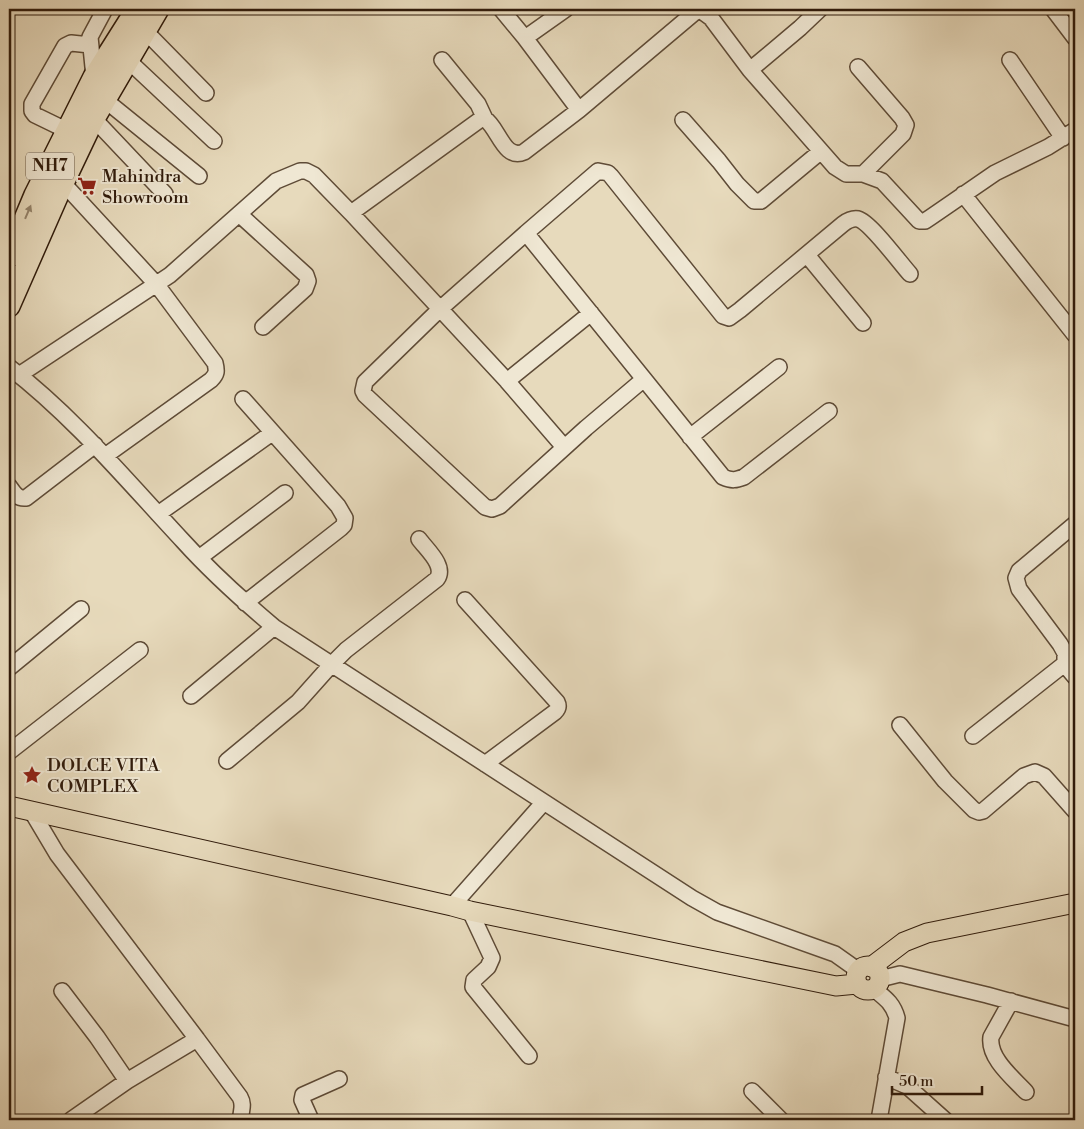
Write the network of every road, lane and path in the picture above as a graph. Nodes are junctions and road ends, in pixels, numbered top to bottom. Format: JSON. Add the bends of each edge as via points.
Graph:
{"nodes":[{"id":1,"x":105,"y":9,"type":"edge"},
{"id":2,"x":137,"y":9,"type":"edge"},
{"id":3,"x":158,"y":9,"type":"edge"},
{"id":4,"x":169,"y":9,"type":"edge"},
{"id":5,"x":501,"y":9,"type":"edge"},
{"id":6,"x":566,"y":9,"type":"edge"},
{"id":7,"x":701,"y":9,"type":"edge"},
{"id":8,"x":820,"y":9,"type":"edge"},
{"id":9,"x":1053,"y":9,"type":"edge"},
{"id":10,"x":152,"y":38,"type":"junction"},
{"id":11,"x":525,"y":38,"type":"junction"},
{"id":12,"x":1075,"y":38,"type":"edge"},
{"id":13,"x":90,"y":45,"type":"junction"},
{"id":14,"x":442,"y":60,"type":"dead end"},
{"id":15,"x":1010,"y":60,"type":"dead end"},
{"id":16,"x":124,"y":61,"type":"junction"},
{"id":17,"x":858,"y":67,"type":"dead end"},
{"id":18,"x":750,"y":70,"type":"junction"},
{"id":19,"x":94,"y":76,"type":"junction"},
{"id":20,"x":206,"y":93,"type":"dead end"},
{"id":21,"x":105,"y":100,"type":"junction"},
{"id":22,"x":579,"y":110,"type":"junction"},
{"id":23,"x":94,"y":119,"type":"junction"},
{"id":24,"x":485,"y":119,"type":"junction"},
{"id":25,"x":682,"y":120,"type":"dead end"},
{"id":26,"x":68,"y":131,"type":"junction"},
{"id":27,"x":1069,"y":134,"type":"edge"},
{"id":28,"x":214,"y":142,"type":"dead end"},
{"id":29,"x":820,"y":152,"type":"junction"},
{"id":30,"x":863,"y":174,"type":"junction"},
{"id":31,"x":199,"y":176,"type":"dead end"},
{"id":32,"x":63,"y":183,"type":"junction"},
{"id":33,"x":165,"y":194,"type":"dead end"},
{"id":34,"x":963,"y":194,"type":"junction"},
{"id":35,"x":351,"y":212,"type":"junction"},
{"id":36,"x":239,"y":214,"type":"junction"},
{"id":37,"x":526,"y":234,"type":"junction"},
{"id":38,"x":807,"y":255,"type":"junction"},
{"id":39,"x":9,"y":257,"type":"edge"},
{"id":40,"x":910,"y":274,"type":"dead end"},
{"id":41,"x":157,"y":284,"type":"junction"},
{"id":42,"x":9,"y":306,"type":"edge"},
{"id":43,"x":440,"y":308,"type":"junction"},
{"id":44,"x":591,"y":313,"type":"junction"},
{"id":45,"x":863,"y":323,"type":"dead end"},
{"id":46,"x":263,"y":327,"type":"dead end"},
{"id":47,"x":1075,"y":336,"type":"edge"},
{"id":48,"x":779,"y":367,"type":"dead end"},
{"id":49,"x":14,"y":371,"type":"edge"},
{"id":50,"x":644,"y":379,"type":"junction"},
{"id":51,"x":507,"y":381,"type":"junction"},
{"id":52,"x":243,"y":399,"type":"dead end"},
{"id":53,"x":829,"y":411,"type":"dead end"},
{"id":54,"x":272,"y":433,"type":"junction"},
{"id":55,"x":690,"y":437,"type":"junction"},
{"id":56,"x":95,"y":445,"type":"junction"},
{"id":57,"x":564,"y":447,"type":"junction"},
{"id":58,"x":105,"y":456,"type":"junction"},
{"id":59,"x":9,"y":486,"type":"edge"},
{"id":60,"x":285,"y":493,"type":"dead end"},
{"id":61,"x":158,"y":514,"type":"junction"},
{"id":62,"x":1075,"y":524,"type":"edge"},
{"id":63,"x":419,"y":539,"type":"dead end"},
{"id":64,"x":199,"y":558,"type":"junction"},
{"id":65,"x":465,"y":600,"type":"dead end"},
{"id":66,"x":245,"y":603,"type":"junction"},
{"id":67,"x":82,"y":609,"type":"dead end"},
{"id":68,"x":274,"y":627,"type":"junction"},
{"id":69,"x":140,"y":650,"type":"dead end"},
{"id":70,"x":1070,"y":660,"type":"edge"},
{"id":71,"x":331,"y":665,"type":"junction"},
{"id":72,"x":9,"y":668,"type":"edge"},
{"id":73,"x":1075,"y":677,"type":"edge"},
{"id":74,"x":191,"y":696,"type":"dead end"},
{"id":75,"x":900,"y":725,"type":"dead end"},
{"id":76,"x":973,"y":736,"type":"dead end"},
{"id":77,"x":9,"y":752,"type":"edge"},
{"id":78,"x":227,"y":761,"type":"dead end"},
{"id":79,"x":485,"y":764,"type":"junction"},
{"id":80,"x":544,"y":802,"type":"junction"},
{"id":81,"x":9,"y":806,"type":"edge"},
{"id":82,"x":1075,"y":811,"type":"edge"},
{"id":83,"x":32,"y":812,"type":"junction"},
{"id":84,"x":1075,"y":903,"type":"edge"},
{"id":85,"x":452,"y":906,"type":"junction"},
{"id":86,"x":470,"y":911,"type":"junction"},
{"id":87,"x":868,"y":978,"type":"junction"},
{"id":88,"x":62,"y":991,"type":"dead end"},
{"id":89,"x":1011,"y":1001,"type":"junction"},
{"id":90,"x":1075,"y":1019,"type":"edge"},
{"id":91,"x":197,"y":1039,"type":"junction"},
{"id":92,"x":529,"y":1056,"type":"dead end"},
{"id":93,"x":886,"y":1077,"type":"junction"},
{"id":94,"x":339,"y":1079,"type":"dead end"},
{"id":95,"x":127,"y":1081,"type":"junction"},
{"id":96,"x":752,"y":1091,"type":"dead end"},
{"id":97,"x":1026,"y":1092,"type":"dead end"},
{"id":98,"x":71,"y":1120,"type":"edge"},
{"id":99,"x":241,"y":1120,"type":"edge"},
{"id":100,"x":312,"y":1120,"type":"edge"},
{"id":101,"x":781,"y":1120,"type":"edge"},
{"id":102,"x":879,"y":1120,"type":"edge"},
{"id":103,"x":944,"y":1120,"type":"edge"}],
"edges":[{"from":1,"to":13,"type":"street","via":[[90,38]]},
{"from":2,"to":16,"type":"highway","number":"NH7"},
{"from":3,"to":16,"type":"highway","number":"NH7"},
{"from":4,"to":10,"type":"street"},
{"from":5,"to":11,"type":"street"},
{"from":6,"to":11,"type":"street"},
{"from":7,"to":18,"type":"street"},
{"from":7,"to":22,"type":"street"},
{"from":8,"to":18,"type":"street"},
{"from":9,"to":12,"type":"street"},
{"from":10,"to":16,"type":"street"},
{"from":10,"to":20,"type":"street"},
{"from":11,"to":22,"type":"street"},
{"from":13,"to":19,"type":"street"},
{"from":13,"to":26,"type":"street","via":[[71,43],[65,46],[32,104],[32,111],[41,120]]},
{"from":14,"to":24,"type":"street","via":[[478,104]]},
{"from":15,"to":27,"type":"street"},
{"from":16,"to":19,"type":"highway","number":"NH7"},
{"from":16,"to":21,"type":"highway","number":"NH7"},
{"from":16,"to":28,"type":"street"},
{"from":17,"to":30,"type":"street","via":[[902,118],[906,128]]},
{"from":18,"to":29,"type":"street"},
{"from":19,"to":26,"type":"highway","number":"NH7"},
{"from":21,"to":23,"type":"highway","number":"NH7"},
{"from":21,"to":31,"type":"street"},
{"from":22,"to":24,"type":"street","via":[[520,154],[508,150]]},
{"from":23,"to":32,"type":"highway","number":"NH7"},
{"from":23,"to":33,"type":"street"},
{"from":24,"to":35,"type":"street","via":[[479,120]]},
{"from":25,"to":29,"type":"street","via":[[754,201],[761,201]]},
{"from":39,"to":26,"type":"highway","number":"NH7","one_way":true,"via":[[35,195]]},
{"from":27,"to":34,"type":"street","via":[[1001,169]]},
{"from":29,"to":30,"type":"street","via":[[842,172]]},
{"from":30,"to":34,"type":"street","via":[[882,181],[919,221],[925,221]]},
{"from":32,"to":41,"type":"street"},
{"from":32,"to":42,"type":"highway"},
{"from":34,"to":47,"type":"street"},
{"from":35,"to":36,"type":"street","via":[[306,170],[276,180]]},
{"from":35,"to":43,"type":"street"},
{"from":36,"to":41,"type":"street"},
{"from":36,"to":46,"type":"street","via":[[307,279],[305,289]]},
{"from":37,"to":38,"type":"street","via":[[590,176],[598,171],[608,172],[727,318]]},
{"from":37,"to":43,"type":"street"},
{"from":37,"to":44,"type":"street"},
{"from":38,"to":40,"type":"street","via":[[848,220],[857,219],[873,231]]},
{"from":38,"to":45,"type":"street"},
{"from":41,"to":49,"type":"street"},
{"from":41,"to":58,"type":"street","via":[[215,363],[217,372],[211,380]]},
{"from":43,"to":51,"type":"street"},
{"from":43,"to":57,"type":"street","via":[[365,382],[365,395],[488,509],[500,506]]},
{"from":44,"to":50,"type":"street"},
{"from":44,"to":51,"type":"street"},
{"from":48,"to":55,"type":"street"},
{"from":49,"to":56,"type":"street"},
{"from":50,"to":55,"type":"street"},
{"from":50,"to":57,"type":"street"},
{"from":51,"to":57,"type":"street"},
{"from":52,"to":54,"type":"street"},
{"from":53,"to":55,"type":"street","via":[[735,481],[723,477]]},
{"from":54,"to":61,"type":"street"},
{"from":54,"to":66,"type":"street","via":[[338,506],[345,521],[341,528]]},
{"from":56,"to":58,"type":"street"},
{"from":56,"to":59,"type":"street","via":[[26,498],[18,497]]},
{"from":58,"to":61,"type":"street"},
{"from":60,"to":64,"type":"street"},
{"from":61,"to":64,"type":"street"},
{"from":62,"to":70,"type":"street","via":[[1019,571],[1016,578],[1019,589]]},
{"from":63,"to":71,"type":"street","via":[[438,565],[440,575]]},
{"from":64,"to":66,"type":"street"},
{"from":65,"to":79,"type":"street","via":[[559,706]]},
{"from":66,"to":68,"type":"street"},
{"from":67,"to":72,"type":"street"},
{"from":68,"to":71,"type":"street"},
{"from":68,"to":74,"type":"street"},
{"from":69,"to":77,"type":"street"},
{"from":70,"to":73,"type":"street"},
{"from":70,"to":76,"type":"street"},
{"from":71,"to":78,"type":"street","via":[[298,702]]},
{"from":71,"to":79,"type":"street"},
{"from":75,"to":82,"type":"street","via":[[974,810],[983,811],[1024,776],[1035,772],[1044,776]]},
{"from":79,"to":80,"type":"street"},
{"from":80,"to":85,"type":"street"},
{"from":80,"to":87,"type":"street","via":[[717,912],[835,954]]},
{"from":81,"to":83,"type":"main road"},
{"from":83,"to":85,"type":"main road"},
{"from":83,"to":91,"type":"street","via":[[57,854]]},
{"from":84,"to":87,"type":"main road","via":[[927,933],[904,942]]},
{"from":85,"to":86,"type":"main road"},
{"from":86,"to":87,"type":"main road","via":[[836,986]]},
{"from":86,"to":92,"type":"street","via":[[492,958],[488,967],[474,980],[473,987]]},
{"from":87,"to":89,"type":"street","via":[[900,974]]},
{"from":87,"to":93,"type":"street","via":[[894,1007],[897,1018]]},
{"from":88,"to":95,"type":"street"},
{"from":89,"to":90,"type":"street"},
{"from":89,"to":97,"type":"street","via":[[990,1044],[994,1056]]},
{"from":91,"to":95,"type":"street"},
{"from":91,"to":99,"type":"street","via":[[240,1097],[244,1106]]},
{"from":93,"to":102,"type":"street"},
{"from":93,"to":103,"type":"street","via":[[908,1086]]},
{"from":94,"to":100,"type":"street","via":[[303,1094],[302,1100]]},
{"from":95,"to":98,"type":"street"},
{"from":96,"to":101,"type":"street"}]}
